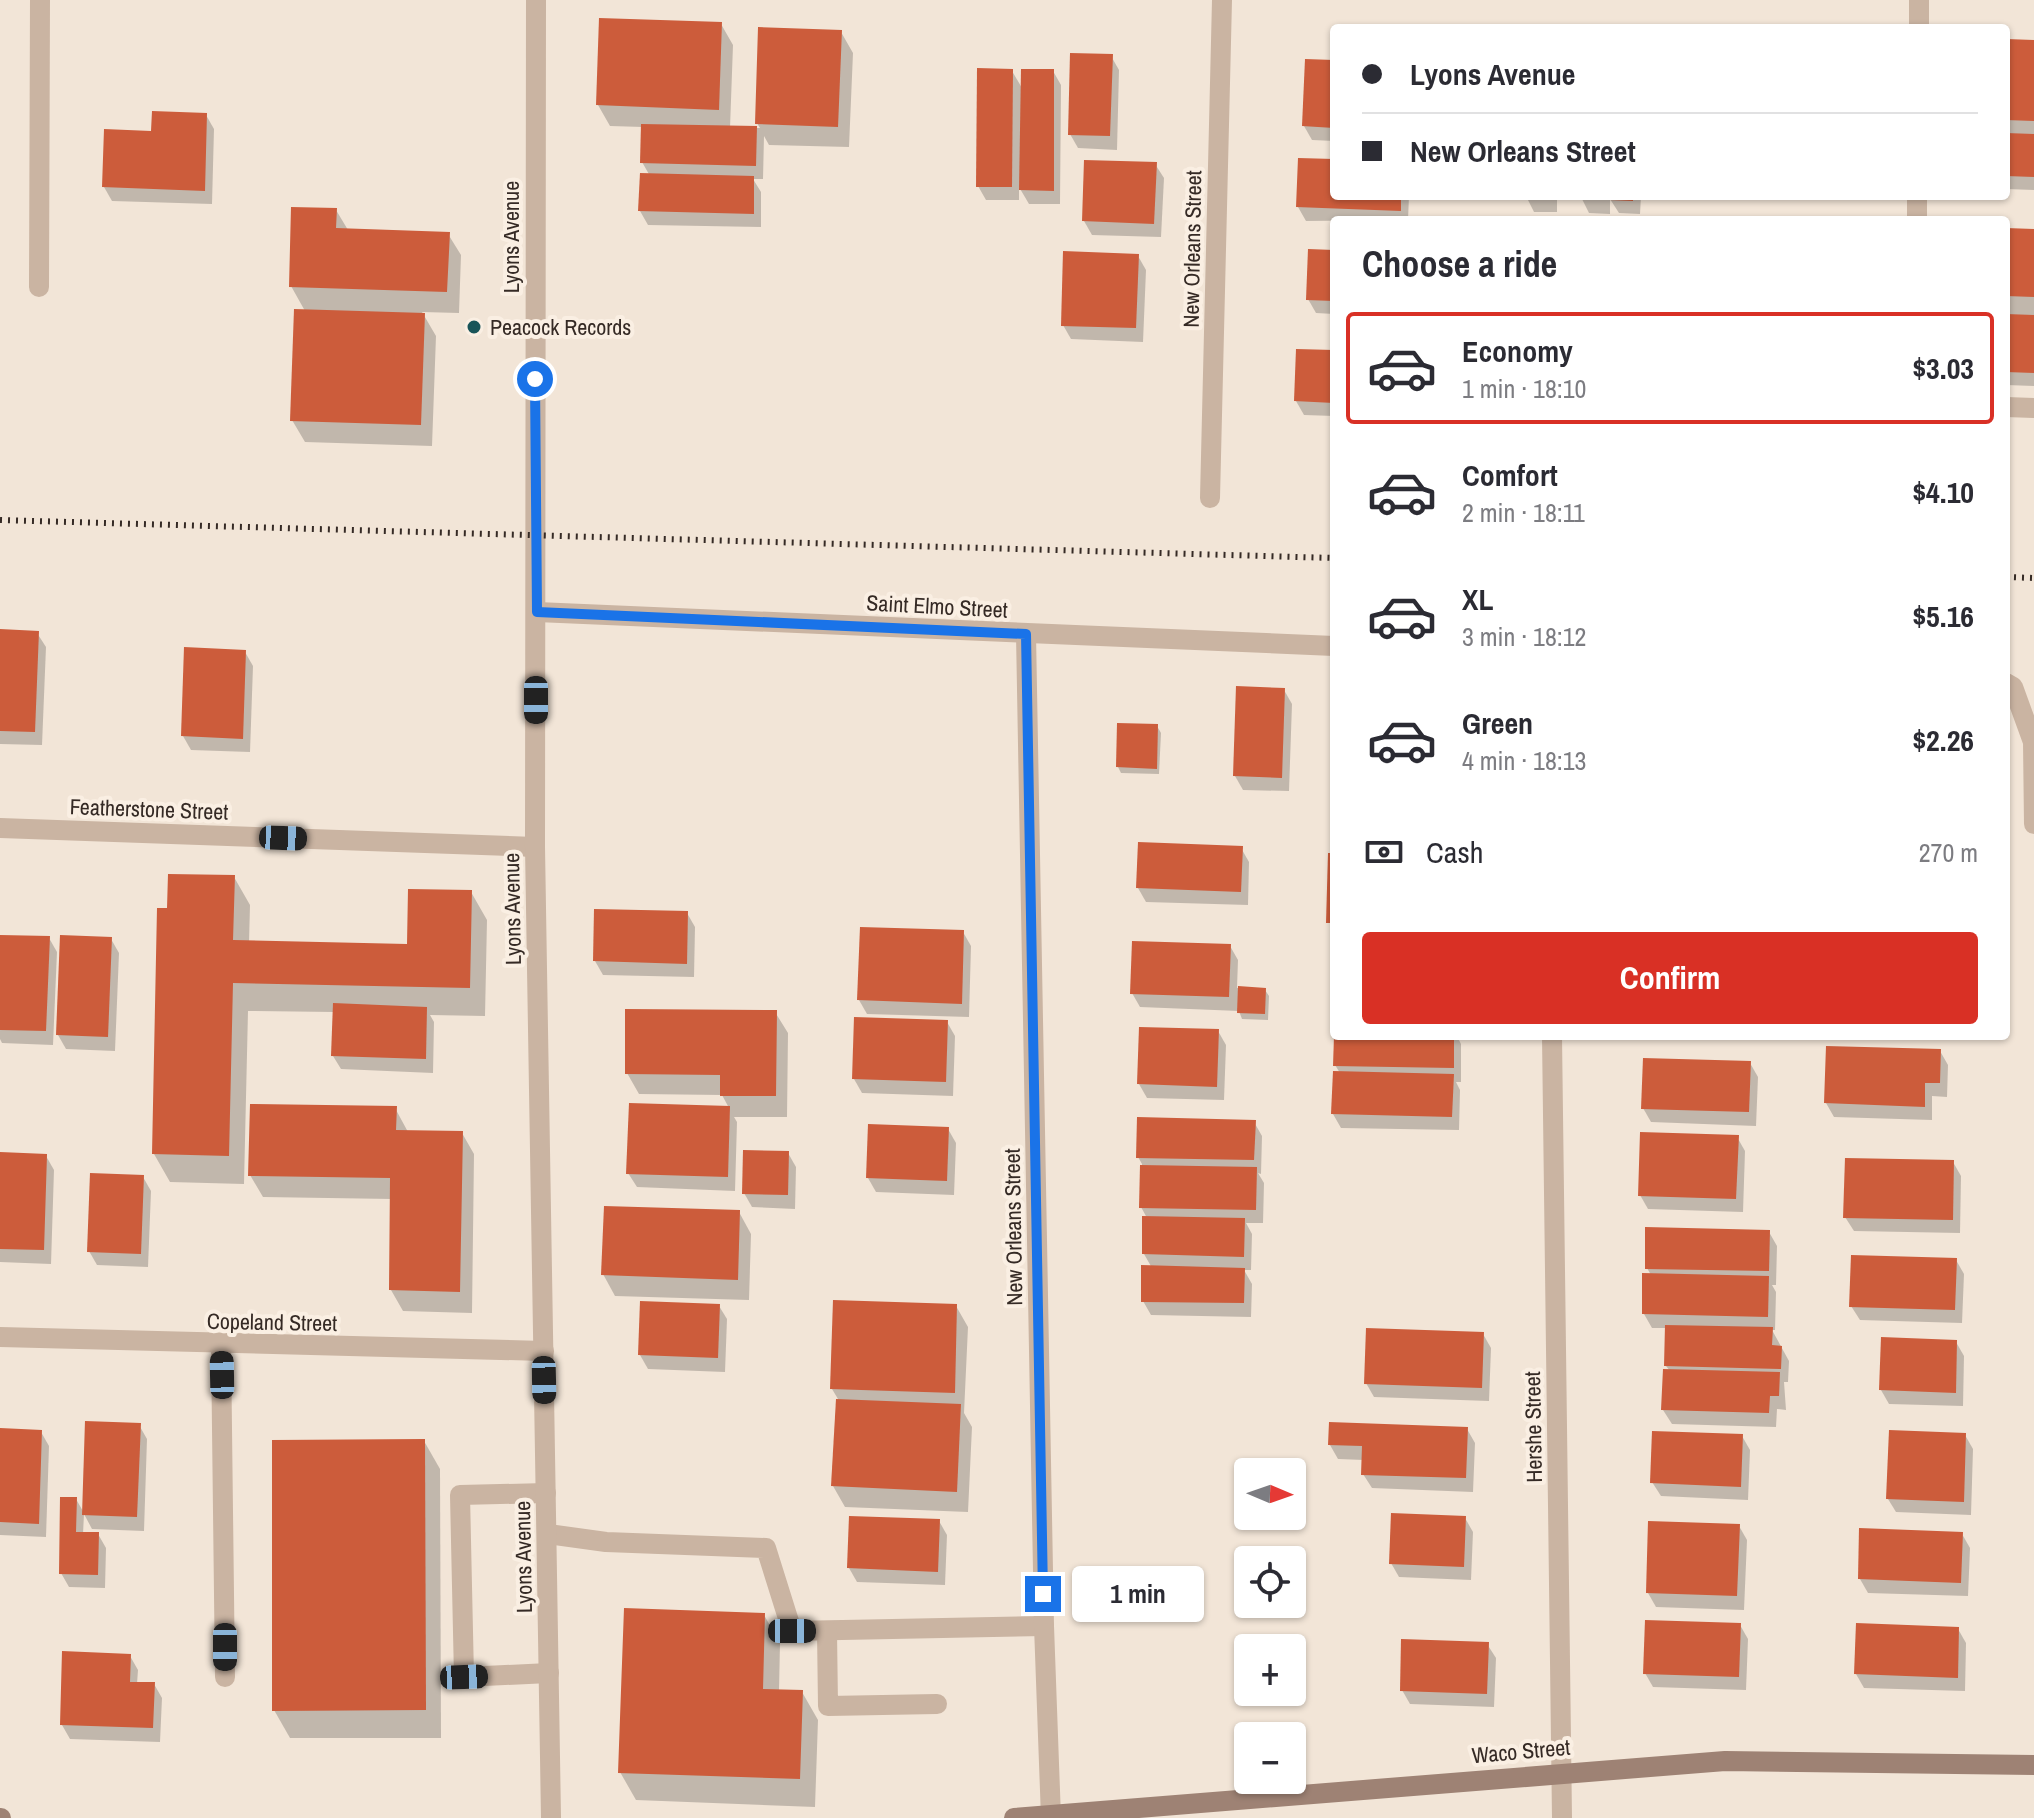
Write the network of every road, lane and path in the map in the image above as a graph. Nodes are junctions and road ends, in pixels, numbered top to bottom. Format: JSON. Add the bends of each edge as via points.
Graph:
{"nodes":[{"id":1,"x":40,"y":0,"type":"edge"},
{"id":2,"x":536,"y":0,"type":"edge"},
{"id":3,"x":1222,"y":0,"type":"edge"},
{"id":4,"x":1919,"y":0,"type":"edge"},
{"id":5,"x":1919,"y":24,"type":"edge"},
{"id":6,"x":39,"y":287,"type":"dead end"},
{"id":7,"x":2010,"y":407,"type":"edge"},
{"id":8,"x":2034,"y":408,"type":"edge"},
{"id":9,"x":1210,"y":498,"type":"dead end"},
{"id":10,"x":537,"y":612,"type":"junction"},
{"id":11,"x":1026,"y":634,"type":"junction"},
{"id":12,"x":1330,"y":646,"type":"edge"},
{"id":13,"x":2010,"y":685,"type":"edge"},
{"id":14,"x":2033,"y":763,"type":"edge"},
{"id":15,"x":2034,"y":824,"type":"edge"},
{"id":16,"x":0,"y":828,"type":"edge"},
{"id":17,"x":535,"y":847,"type":"junction"},
{"id":18,"x":1552,"y":1040,"type":"edge"},
{"id":19,"x":0,"y":1337,"type":"edge"},
{"id":20,"x":221,"y":1345,"type":"junction"},
{"id":21,"x":544,"y":1351,"type":"junction"},
{"id":22,"x":546,"y":1493,"type":"junction"},
{"id":23,"x":548,"y":1534,"type":"junction"},
{"id":24,"x":1044,"y":1626,"type":"junction"},
{"id":25,"x":827,"y":1631,"type":"junction"},
{"id":26,"x":549,"y":1673,"type":"junction"},
{"id":27,"x":225,"y":1677,"type":"dead end"},
{"id":28,"x":937,"y":1704,"type":"dead end"},
{"id":29,"x":2034,"y":1765,"type":"edge"},
{"id":30,"x":1562,"y":1771,"type":"junction"},
{"id":31,"x":1051,"y":1817,"type":"edge"},
{"id":32,"x":551,"y":1818,"type":"edge"},
{"id":33,"x":1014,"y":1818,"type":"edge"},
{"id":34,"x":1562,"y":1818,"type":"edge"}],
"edges":[{"from":1,"to":6,"type":"street"},
{"from":2,"to":10,"type":"street","name":"Lyons Avenue"},
{"from":3,"to":9,"type":"street","name":"New Orleans Street"},
{"from":4,"to":5,"type":"street"},
{"from":7,"to":8,"type":"street"},
{"from":10,"to":11,"type":"street","name":"Saint Elmo Street"},
{"from":10,"to":17,"type":"street","name":"Lyons Avenue"},
{"from":11,"to":12,"type":"street","name":"Saint Elmo Street"},
{"from":11,"to":24,"type":"street","name":"New Orleans Street"},
{"from":13,"to":14,"type":"street","via":[[2033,742]]},
{"from":14,"to":15,"type":"street"},
{"from":16,"to":17,"type":"street","name":"Featherstone Street"},
{"from":17,"to":21,"type":"street","name":"Lyons Avenue"},
{"from":18,"to":30,"type":"street","name":"Hershe Street"},
{"from":19,"to":20,"type":"street","name":"Copeland Street"},
{"from":20,"to":21,"type":"street","name":"Copeland Street"},
{"from":20,"to":27,"type":"street"},
{"from":21,"to":22,"type":"street","name":"Lyons Avenue"},
{"from":22,"to":23,"type":"street","name":"Lyons Avenue"},
{"from":22,"to":26,"type":"street","via":[[460,1495],[464,1677]]},
{"from":23,"to":25,"type":"street","via":[[606,1542],[766,1548],[792,1631]]},
{"from":23,"to":26,"type":"street","name":"Lyons Avenue"},
{"from":24,"to":25,"type":"street"},
{"from":24,"to":31,"type":"street","name":"New Orleans Street"},
{"from":25,"to":28,"type":"street","via":[[828,1706]]},
{"from":26,"to":32,"type":"street","name":"Lyons Avenue"},
{"from":29,"to":30,"type":"main road","name":"Waco Street","via":[[1725,1761]]},
{"from":30,"to":31,"type":"main road","name":"Waco Street"},
{"from":30,"to":34,"type":"street","name":"Hershe Street"},
{"from":31,"to":33,"type":"main road","name":"Waco Street"}]}
